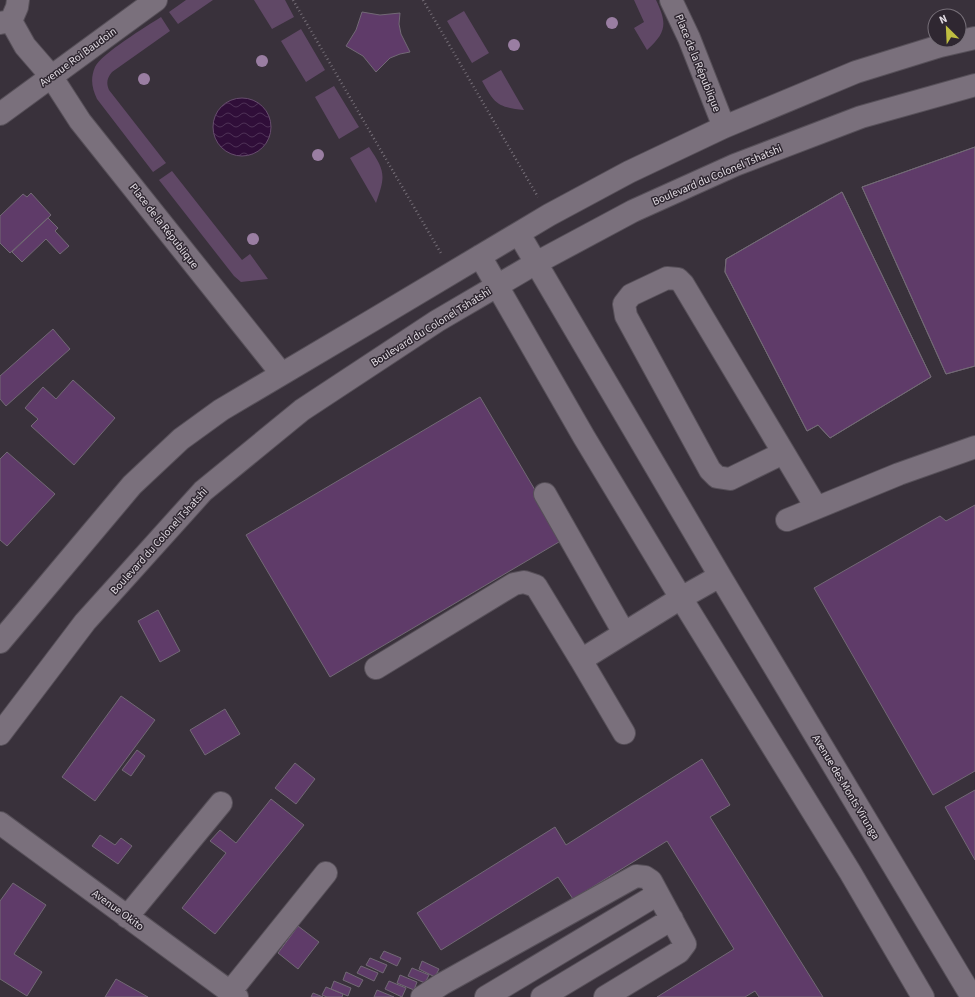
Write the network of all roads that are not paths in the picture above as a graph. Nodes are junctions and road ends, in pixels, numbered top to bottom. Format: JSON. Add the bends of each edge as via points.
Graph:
{"nodes":[{"id":1,"x":18,"y":0,"type":"edge"},
{"id":2,"x":156,"y":0,"type":"edge"},
{"id":3,"x":671,"y":0,"type":"edge"},
{"id":4,"x":5,"y":22,"type":"edge"},
{"id":5,"x":975,"y":38,"type":"edge"},
{"id":6,"x":51,"y":76,"type":"junction"},
{"id":7,"x":975,"y":84,"type":"edge"},
{"id":8,"x":0,"y":114,"type":"edge"},
{"id":9,"x":724,"y":127,"type":"junction"},
{"id":10,"x":518,"y":234,"type":"junction"},
{"id":11,"x":480,"y":256,"type":"junction"},
{"id":12,"x":536,"y":263,"type":"junction"},
{"id":13,"x":497,"y":286,"type":"junction"},
{"id":14,"x":281,"y":373,"type":"junction"},
{"id":15,"x":975,"y":447,"type":"edge"},
{"id":16,"x":783,"y":453,"type":"junction"},
{"id":17,"x":545,"y":494,"type":"dead end"},
{"id":18,"x":816,"y":507,"type":"junction"},
{"id":19,"x":787,"y":520,"type":"dead end"},
{"id":20,"x":720,"y":576,"type":"junction"},
{"id":21,"x":681,"y":598,"type":"junction"},
{"id":22,"x":624,"y":633,"type":"junction"},
{"id":23,"x":0,"y":642,"type":"edge"},
{"id":24,"x":581,"y":660,"type":"junction"},
{"id":25,"x":376,"y":668,"type":"dead end"},
{"id":26,"x":624,"y":733,"type":"dead end"},
{"id":27,"x":0,"y":734,"type":"edge"},
{"id":28,"x":221,"y":803,"type":"dead end"},
{"id":29,"x":0,"y":823,"type":"edge"},
{"id":30,"x":326,"y":874,"type":"dead end"},
{"id":31,"x":658,"y":894,"type":"junction"},
{"id":32,"x":127,"y":917,"type":"junction"},
{"id":33,"x":672,"y":919,"type":"junction"},
{"id":34,"x":234,"y":995,"type":"edge"},
{"id":35,"x":422,"y":997,"type":"edge"},
{"id":36,"x":486,"y":997,"type":"edge"},
{"id":37,"x":542,"y":997,"type":"edge"},
{"id":38,"x":605,"y":997,"type":"edge"},
{"id":39,"x":923,"y":997,"type":"edge"},
{"id":40,"x":972,"y":997,"type":"edge"}],
"edges":[{"from":1,"to":4,"type":"street","via":[[17,7]]},
{"from":2,"to":6,"type":"street","name":"Avenue Roi Baudoin"},
{"from":3,"to":9,"type":"street","name":"Place de la République"},
{"from":4,"to":6,"type":"street","name":"Place de la République"},
{"from":5,"to":9,"type":"street","via":[[856,72]]},
{"from":6,"to":8,"type":"street","name":"Avenue Roi Baudoin"},
{"from":6,"to":14,"type":"street","name":"Place de la République","via":[[80,121]]},
{"from":7,"to":12,"type":"street","name":"Boulevard du Colonel Tshatshi","via":[[861,118],[735,165],[633,211]]},
{"from":9,"to":10,"type":"street","via":[[629,172]]},
{"from":10,"to":11,"type":"street"},
{"from":10,"to":12,"type":"street","name":"Avenue des Monts Virunga"},
{"from":11,"to":13,"type":"street"},
{"from":11,"to":14,"type":"street"},
{"from":12,"to":13,"type":"street","name":"Boulevard du Colonel Tshatshi"},
{"from":12,"to":20,"type":"street","name":"Avenue des Monts Virunga"},
{"from":13,"to":21,"type":"street"},
{"from":13,"to":27,"type":"street","name":"Boulevard du Colonel Tshatshi","via":[[437,321],[302,410],[203,491],[86,622]]},
{"from":14,"to":23,"type":"street","via":[[221,410],[187,435],[132,485]]},
{"from":15,"to":18,"type":"street"},
{"from":16,"to":16,"type":"street","via":[[683,284],[678,279],[667,278],[631,295],[624,304],[626,316],[710,470],[717,477],[730,479]]},
{"from":16,"to":18,"type":"street"},
{"from":17,"to":22,"type":"street"},
{"from":18,"to":19,"type":"street"},
{"from":20,"to":21,"type":"street"},
{"from":20,"to":40,"type":"street","name":"Avenue des Monts Virunga"},
{"from":21,"to":22,"type":"street"},
{"from":21,"to":39,"type":"street","via":[[850,872]]},
{"from":22,"to":24,"type":"street"},
{"from":24,"to":25,"type":"street","via":[[536,586],[524,582],[514,584]]},
{"from":24,"to":26,"type":"street"},
{"from":28,"to":32,"type":"street"},
{"from":29,"to":32,"type":"street","name":"Avenue Okito"},
{"from":30,"to":34,"type":"street"},
{"from":31,"to":33,"type":"street"},
{"from":31,"to":35,"type":"street","via":[[651,881],[636,876]]},
{"from":31,"to":36,"type":"street"},
{"from":32,"to":34,"type":"street","name":"Avenue Okito"},
{"from":33,"to":37,"type":"street"},
{"from":33,"to":38,"type":"street","via":[[684,940],[683,948]]}]}
